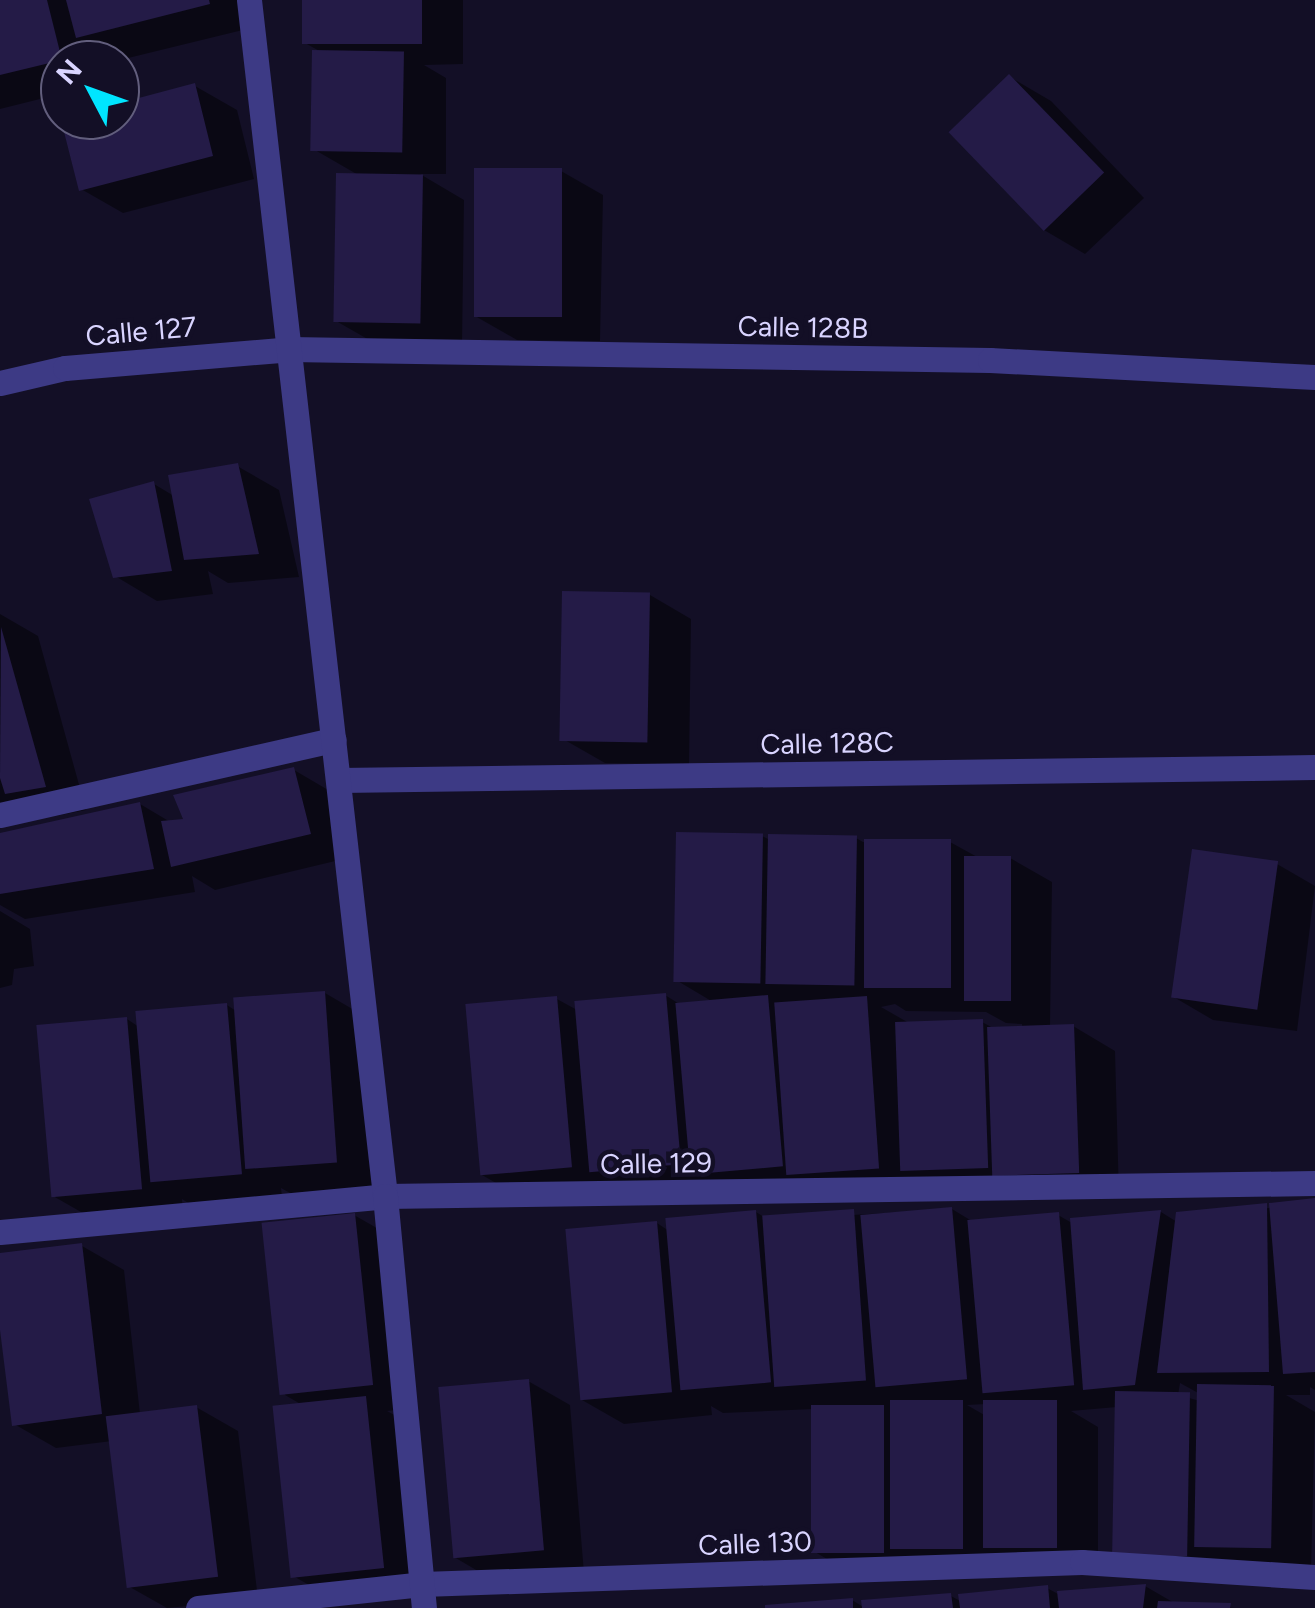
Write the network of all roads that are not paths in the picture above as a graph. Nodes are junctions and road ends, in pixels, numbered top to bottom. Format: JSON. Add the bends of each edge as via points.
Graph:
{"nodes":[{"id":1,"x":249,"y":0,"type":"edge"},
{"id":2,"x":289,"y":349,"type":"junction"},
{"id":3,"x":1315,"y":377,"type":"edge"},
{"id":4,"x":0,"y":382,"type":"edge"},
{"id":5,"x":334,"y":740,"type":"junction"},
{"id":6,"x":1315,"y":767,"type":"edge"},
{"id":7,"x":339,"y":780,"type":"junction"},
{"id":8,"x":0,"y":815,"type":"edge"},
{"id":9,"x":1315,"y":1183,"type":"edge"},
{"id":10,"x":385,"y":1196,"type":"junction"},
{"id":11,"x":0,"y":1232,"type":"edge"},
{"id":12,"x":1315,"y":1577,"type":"edge"},
{"id":13,"x":423,"y":1596,"type":"edge"},
{"id":14,"x":198,"y":1608,"type":"edge"}],
"edges":[{"from":1,"to":2,"type":"street"},
{"from":2,"to":3,"type":"street","name":"Calle 128B","via":[[990,360]]},
{"from":2,"to":4,"type":"street","name":"Calle 127","via":[[64,368]]},
{"from":2,"to":5,"type":"street"},
{"from":5,"to":7,"type":"street"},
{"from":5,"to":8,"type":"street"},
{"from":6,"to":7,"type":"street","name":"Calle 128C"},
{"from":7,"to":10,"type":"street"},
{"from":9,"to":10,"type":"street","name":"Calle 129"},
{"from":10,"to":11,"type":"street","name":"Calle 129"},
{"from":10,"to":13,"type":"street"},
{"from":12,"to":13,"type":"street","name":"Calle 130","via":[[1082,1562]]},
{"from":13,"to":14,"type":"street","name":"Calle 130"}]}
